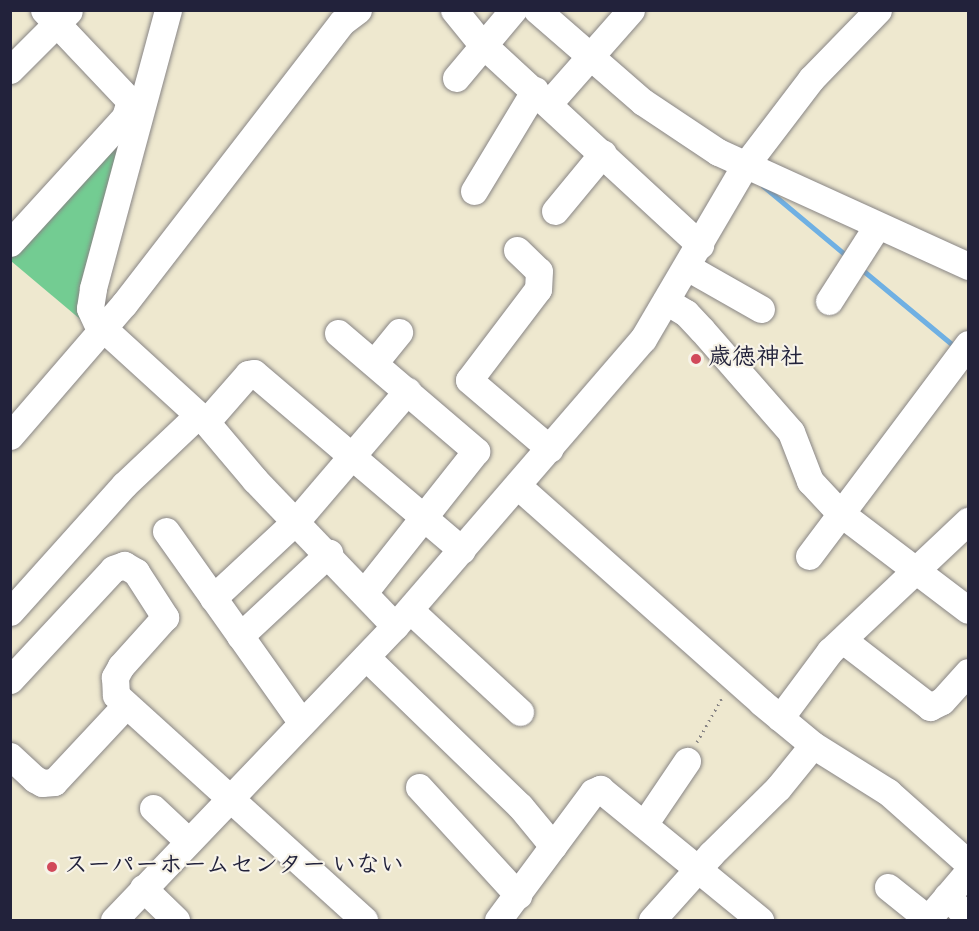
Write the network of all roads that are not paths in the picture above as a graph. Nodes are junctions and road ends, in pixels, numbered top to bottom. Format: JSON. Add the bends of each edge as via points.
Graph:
{"nodes":[{"id":1,"x":168,"y":10,"type":"edge"},
{"id":2,"x":453,"y":10,"type":"edge"},
{"id":3,"x":513,"y":10,"type":"edge"},
{"id":4,"x":537,"y":10,"type":"edge"},
{"id":5,"x":631,"y":10,"type":"edge"},
{"id":6,"x":878,"y":10,"type":"edge"},
{"id":7,"x":343,"y":14,"type":"edge"},
{"id":8,"x":57,"y":15,"type":"edge"},
{"id":9,"x":485,"y":42,"type":"junction"},
{"id":10,"x":590,"y":57,"type":"junction"},
{"id":11,"x":10,"y":70,"type":"edge"},
{"id":12,"x":456,"y":78,"type":"dead end"},
{"id":13,"x":542,"y":97,"type":"junction"},
{"id":14,"x":603,"y":153,"type":"junction"},
{"id":15,"x":744,"y":167,"type":"junction"},
{"id":16,"x":474,"y":191,"type":"dead end"},
{"id":17,"x":555,"y":211,"type":"dead end"},
{"id":18,"x":877,"y":226,"type":"junction"},
{"id":19,"x":10,"y":243,"type":"edge"},
{"id":20,"x":517,"y":250,"type":"dead end"},
{"id":21,"x":694,"y":256,"type":"junction"},
{"id":22,"x":969,"y":266,"type":"edge"},
{"id":23,"x":828,"y":300,"type":"dead end"},
{"id":24,"x":666,"y":301,"type":"junction"},
{"id":25,"x":761,"y":309,"type":"dead end"},
{"id":26,"x":102,"y":330,"type":"junction"},
{"id":27,"x":399,"y":332,"type":"dead end"},
{"id":28,"x":338,"y":333,"type":"dead end"},
{"id":29,"x":969,"y":344,"type":"edge"},
{"id":30,"x":374,"y":363,"type":"junction"},
{"id":31,"x":407,"y":391,"type":"junction"},
{"id":32,"x":201,"y":419,"type":"junction"},
{"id":33,"x":10,"y":436,"type":"edge"},
{"id":34,"x":550,"y":448,"type":"junction"},
{"id":35,"x":352,"y":457,"type":"junction"},
{"id":36,"x":518,"y":486,"type":"junction"},
{"id":37,"x":839,"y":512,"type":"junction"},
{"id":38,"x":423,"y":516,"type":"junction"},
{"id":39,"x":297,"y":520,"type":"junction"},
{"id":40,"x":969,"y":521,"type":"edge"},
{"id":41,"x":166,"y":531,"type":"dead end"},
{"id":42,"x":462,"y":550,"type":"junction"},
{"id":43,"x":329,"y":554,"type":"junction"},
{"id":44,"x":809,"y":556,"type":"dead end"},
{"id":45,"x":918,"y":570,"type":"junction"},
{"id":46,"x":365,"y":591,"type":"junction"},
{"id":47,"x":213,"y":598,"type":"junction"},
{"id":48,"x":969,"y":610,"type":"edge"},
{"id":49,"x":10,"y":612,"type":"edge"},
{"id":50,"x":403,"y":618,"type":"junction"},
{"id":51,"x":240,"y":636,"type":"junction"},
{"id":52,"x":843,"y":640,"type":"junction"},
{"id":53,"x":366,"y":657,"type":"junction"},
{"id":54,"x":969,"y":672,"type":"edge"},
{"id":55,"x":10,"y":680,"type":"edge"},
{"id":56,"x":126,"y":705,"type":"junction"},
{"id":57,"x":520,"y":712,"type":"dead end"},
{"id":58,"x":780,"y":718,"type":"junction"},
{"id":59,"x":302,"y":723,"type":"junction"},
{"id":60,"x":813,"y":745,"type":"junction"},
{"id":61,"x":10,"y":756,"type":"edge"},
{"id":62,"x":687,"y":761,"type":"road end"},
{"id":63,"x":418,"y":787,"type":"dead end"},
{"id":64,"x":231,"y":797,"type":"junction"},
{"id":65,"x":153,"y":808,"type":"dead end"},
{"id":66,"x":645,"y":823,"type":"junction"},
{"id":67,"x":188,"y":841,"type":"junction"},
{"id":68,"x":553,"y":846,"type":"junction"},
{"id":69,"x":969,"y":863,"type":"edge"},
{"id":70,"x":699,"y":869,"type":"junction"},
{"id":71,"x":969,"y":872,"type":"edge"},
{"id":72,"x":888,"y":887,"type":"dead end"},
{"id":73,"x":143,"y":888,"type":"junction"},
{"id":74,"x":518,"y":895,"type":"junction"},
{"id":75,"x":947,"y":896,"type":"junction"},
{"id":76,"x":969,"y":918,"type":"edge"},
{"id":77,"x":928,"y":920,"type":"edge"},
{"id":78,"x":114,"y":921,"type":"edge"},
{"id":79,"x":176,"y":921,"type":"edge"},
{"id":80,"x":364,"y":921,"type":"edge"},
{"id":81,"x":498,"y":921,"type":"edge"},
{"id":82,"x":652,"y":921,"type":"edge"},
{"id":83,"x":760,"y":921,"type":"edge"}],
"edges":[{"from":1,"to":26,"type":"street","via":[[93,288],[90,308]]},
{"from":2,"to":9,"type":"street"},
{"from":3,"to":9,"type":"street"},
{"from":4,"to":10,"type":"street"},
{"from":5,"to":10,"type":"street"},
{"from":6,"to":15,"type":"street","via":[[811,79]]},
{"from":7,"to":26,"type":"street"},
{"from":8,"to":11,"type":"street"},
{"from":8,"to":19,"type":"street","via":[[129,96],[129,108]]},
{"from":9,"to":12,"type":"street"},
{"from":9,"to":13,"type":"street"},
{"from":10,"to":13,"type":"street"},
{"from":10,"to":15,"type":"street","via":[[667,120]]},
{"from":13,"to":14,"type":"street"},
{"from":13,"to":16,"type":"street"},
{"from":14,"to":17,"type":"street"},
{"from":14,"to":21,"type":"street"},
{"from":15,"to":18,"type":"street"},
{"from":15,"to":21,"type":"street"},
{"from":18,"to":22,"type":"street"},
{"from":18,"to":23,"type":"street"},
{"from":20,"to":34,"type":"street","via":[[539,271],[538,289],[469,380]]},
{"from":21,"to":24,"type":"street"},
{"from":21,"to":25,"type":"street"},
{"from":24,"to":34,"type":"street","via":[[643,339]]},
{"from":24,"to":37,"type":"street","via":[[686,313],[791,432],[810,481]]},
{"from":26,"to":32,"type":"street"},
{"from":26,"to":33,"type":"street"},
{"from":27,"to":30,"type":"street"},
{"from":28,"to":30,"type":"street"},
{"from":29,"to":37,"type":"street"},
{"from":30,"to":31,"type":"street"},
{"from":31,"to":35,"type":"street"},
{"from":31,"to":38,"type":"street","via":[[476,451]]},
{"from":32,"to":35,"type":"street","via":[[251,372]]},
{"from":32,"to":39,"type":"street"},
{"from":32,"to":49,"type":"street","via":[[124,485]]},
{"from":34,"to":36,"type":"street"},
{"from":35,"to":38,"type":"street"},
{"from":35,"to":39,"type":"street"},
{"from":36,"to":42,"type":"street"},
{"from":36,"to":58,"type":"street"},
{"from":37,"to":44,"type":"street"},
{"from":37,"to":45,"type":"street"},
{"from":38,"to":42,"type":"street"},
{"from":38,"to":46,"type":"street"},
{"from":39,"to":43,"type":"street"},
{"from":39,"to":47,"type":"street"},
{"from":40,"to":45,"type":"street"},
{"from":41,"to":47,"type":"street"},
{"from":42,"to":50,"type":"street"},
{"from":43,"to":46,"type":"street"},
{"from":43,"to":51,"type":"street"},
{"from":45,"to":48,"type":"street"},
{"from":45,"to":52,"type":"street"},
{"from":46,"to":50,"type":"street"},
{"from":47,"to":51,"type":"street"},
{"from":50,"to":53,"type":"street"},
{"from":50,"to":57,"type":"street"},
{"from":51,"to":59,"type":"street"},
{"from":52,"to":54,"type":"street","via":[[930,707],[942,701]]},
{"from":52,"to":58,"type":"street","via":[[830,651]]},
{"from":53,"to":59,"type":"street"},
{"from":53,"to":68,"type":"street","via":[[520,806]]},
{"from":55,"to":56,"type":"street","via":[[113,569],[124,565],[145,582],[165,617],[115,677],[116,695]]},
{"from":56,"to":61,"type":"street","via":[[54,782],[35,779]]},
{"from":56,"to":64,"type":"street"},
{"from":58,"to":60,"type":"street"},
{"from":59,"to":64,"type":"street"},
{"from":60,"to":69,"type":"street","via":[[888,792]]},
{"from":60,"to":70,"type":"street","via":[[778,788]]},
{"from":62,"to":66,"type":"street"},
{"from":63,"to":74,"type":"street"},
{"from":64,"to":67,"type":"street"},
{"from":64,"to":80,"type":"street"},
{"from":65,"to":67,"type":"street"},
{"from":66,"to":68,"type":"street","via":[[605,790],[597,789]]},
{"from":66,"to":70,"type":"street"},
{"from":67,"to":73,"type":"street"},
{"from":68,"to":74,"type":"street"},
{"from":70,"to":82,"type":"street"},
{"from":70,"to":83,"type":"street"},
{"from":71,"to":75,"type":"street"},
{"from":72,"to":77,"type":"street"},
{"from":73,"to":78,"type":"street"},
{"from":73,"to":79,"type":"street"},
{"from":74,"to":81,"type":"street"},
{"from":75,"to":76,"type":"street"},
{"from":75,"to":77,"type":"street"}]}
